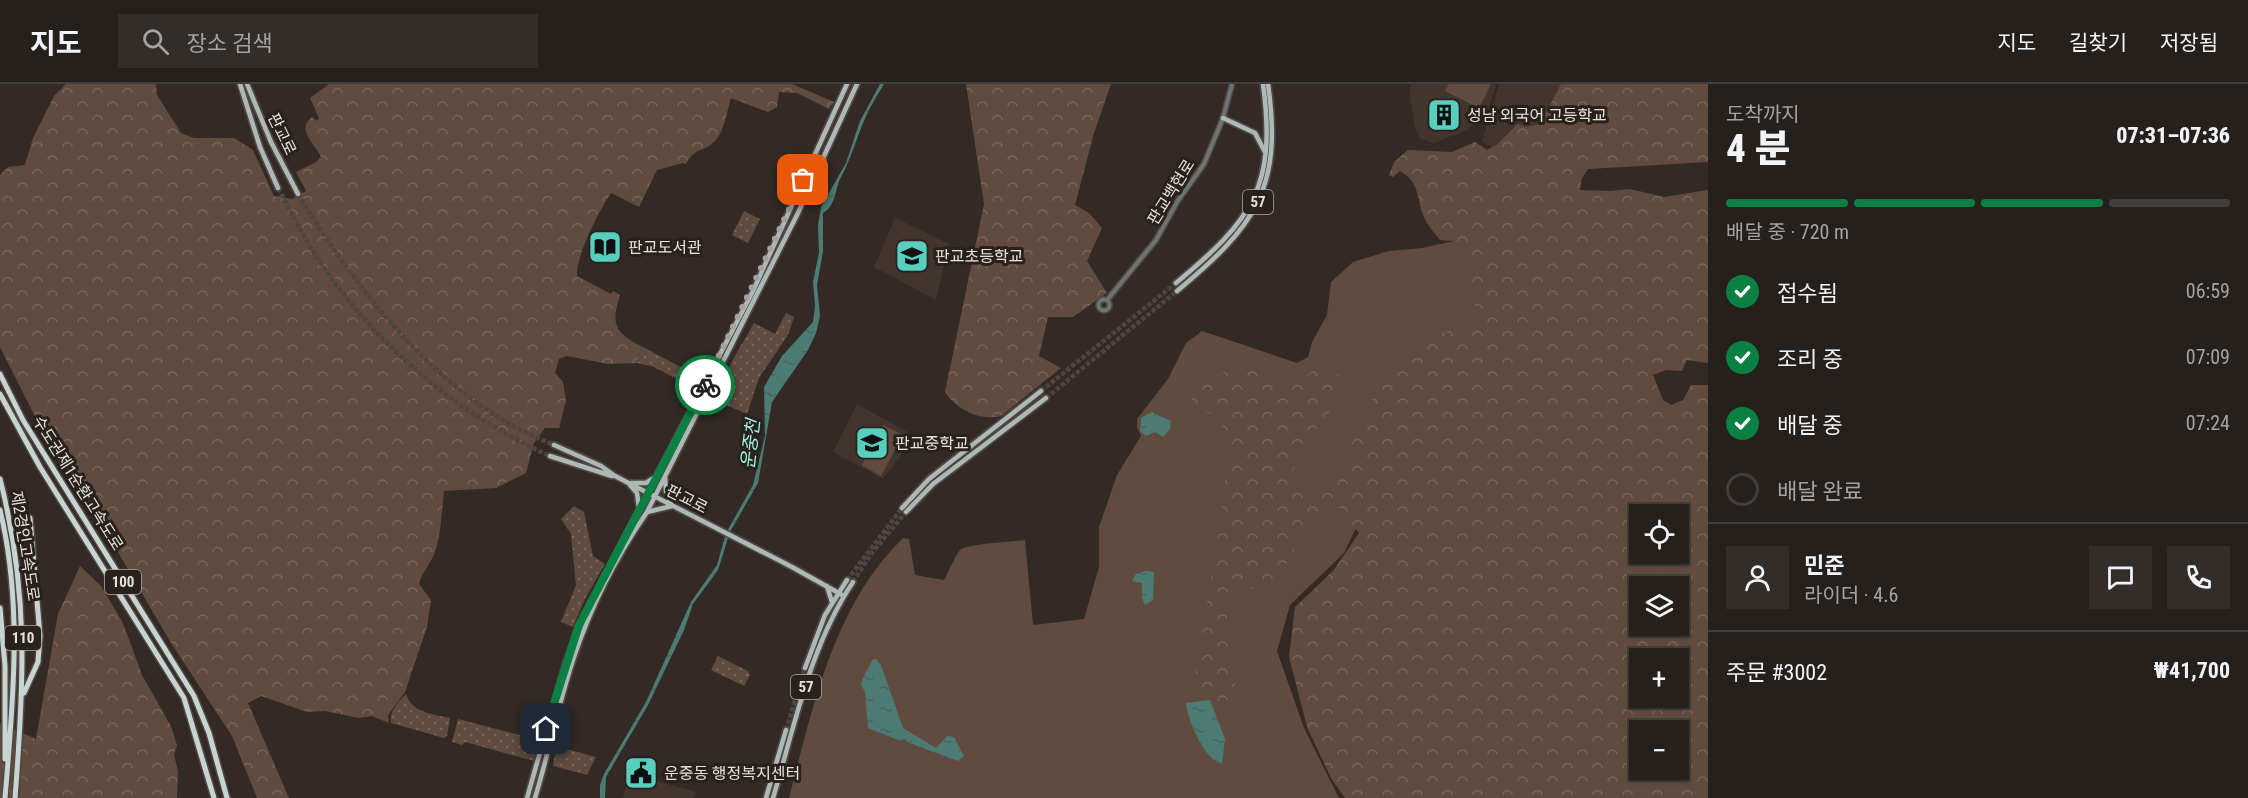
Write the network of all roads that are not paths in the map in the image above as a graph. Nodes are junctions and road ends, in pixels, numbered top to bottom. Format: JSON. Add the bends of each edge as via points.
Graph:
{"nodes":[{"id":1,"x":240,"y":84,"type":"edge"},
{"id":2,"x":247,"y":84,"type":"edge"},
{"id":3,"x":848,"y":84,"type":"edge"},
{"id":4,"x":857,"y":84,"type":"edge"},
{"id":5,"x":1232,"y":84,"type":"edge"},
{"id":6,"x":1263,"y":84,"type":"edge"},
{"id":7,"x":1268,"y":84,"type":"edge"},
{"id":8,"x":1223,"y":118,"type":"junction"},
{"id":9,"x":1266,"y":154,"type":"junction"},
{"id":10,"x":278,"y":188,"type":"tunnel mouth"},
{"id":11,"x":298,"y":194,"type":"tunnel mouth"},
{"id":12,"x":1176,"y":283,"type":"tunnel mouth"},
{"id":13,"x":1177,"y":291,"type":"tunnel mouth"},
{"id":14,"x":1107,"y":300,"type":"dead end"},
{"id":15,"x":0,"y":374,"type":"edge"},
{"id":16,"x":1041,"y":391,"type":"tunnel mouth"},
{"id":17,"x":0,"y":394,"type":"edge"},
{"id":18,"x":1046,"y":398,"type":"tunnel mouth"},
{"id":19,"x":554,"y":445,"type":"tunnel mouth"},
{"id":20,"x":550,"y":456,"type":"tunnel mouth"},
{"id":21,"x":657,"y":473,"type":"junction"},
{"id":22,"x":615,"y":476,"type":"junction"},
{"id":23,"x":665,"y":476,"type":"junction"},
{"id":24,"x":0,"y":479,"type":"edge"},
{"id":25,"x":628,"y":483,"type":"junction"},
{"id":26,"x":648,"y":492,"type":"junction"},
{"id":27,"x":655,"y":496,"type":"junction"},
{"id":28,"x":672,"y":506,"type":"junction"},
{"id":29,"x":639,"y":508,"type":"junction"},
{"id":30,"x":0,"y":510,"type":"edge"},
{"id":31,"x":647,"y":512,"type":"junction"},
{"id":32,"x":22,"y":519,"type":"dead end"},
{"id":33,"x":827,"y":586,"type":"junction"},
{"id":34,"x":841,"y":594,"type":"junction"},
{"id":35,"x":832,"y":602,"type":"junction"},
{"id":36,"x":0,"y":608,"type":"edge"},
{"id":37,"x":805,"y":668,"type":"tunnel mouth"},
{"id":38,"x":24,"y":695,"type":"junction"},
{"id":39,"x":786,"y":730,"type":"tunnel mouth"},
{"id":40,"x":4,"y":798,"type":"edge"},
{"id":41,"x":15,"y":798,"type":"edge"},
{"id":42,"x":214,"y":798,"type":"edge"},
{"id":43,"x":227,"y":798,"type":"edge"},
{"id":44,"x":527,"y":798,"type":"edge"},
{"id":45,"x":535,"y":798,"type":"edge"},
{"id":46,"x":766,"y":798,"type":"edge"},
{"id":47,"x":773,"y":798,"type":"edge"}],
"edges":[{"from":1,"to":10,"type":"main road","name":"판교로"},
{"from":2,"to":11,"type":"main road","name":"판교로"},
{"from":3,"to":21,"type":"main road","via":[[750,297]]},
{"from":4,"to":23,"type":"main road","via":[[797,215]]},
{"from":5,"to":8,"type":"street","name":"판교백현로"},
{"from":6,"to":9,"type":"main road","number":"57","via":[[1268,120]]},
{"from":7,"to":13,"type":"main road","number":"57","via":[[1273,139],[1264,190],[1230,244]]},
{"from":8,"to":9,"type":"main road","via":[[1255,133]]},
{"from":8,"to":14,"type":"street","name":"판교백현로","via":[[1204,164],[1162,230]]},
{"from":9,"to":12,"type":"main road","number":"57","via":[[1258,188],[1239,225]]},
{"from":15,"to":43,"type":"highway","name":"수도권제1순환고속도로","number":"100","via":[[28,428],[194,696]]},
{"from":16,"to":18,"type":"main road","via":[[928,479],[904,510]]},
{"from":17,"to":42,"type":"highway","name":"수도권제1순환고속도로","number":"100","via":[[40,467],[184,698]]},
{"from":19,"to":22,"type":"main road","name":"판교로"},
{"from":20,"to":22,"type":"main road","name":"판교로"},
{"from":21,"to":25,"type":"main road","via":[[647,483]]},
{"from":21,"to":26,"type":"main road"},
{"from":22,"to":25,"type":"main road","name":"판교로"},
{"from":23,"to":27,"type":"main road"},
{"from":23,"to":28,"type":"main road"},
{"from":24,"to":38,"type":"highway","name":"제2경인고속도로","number":"110","via":[[22,596]]},
{"from":25,"to":26,"type":"main road","name":"판교로"},
{"from":25,"to":29,"type":"main road","via":[[638,493]]},
{"from":26,"to":27,"type":"main road","name":"판교로"},
{"from":26,"to":29,"type":"main road"},
{"from":27,"to":28,"type":"main road","name":"판교로"},
{"from":27,"to":31,"type":"main road"},
{"from":28,"to":31,"type":"main road"},
{"from":28,"to":33,"type":"main road","name":"판교로"},
{"from":29,"to":44,"type":"main road","via":[[579,625]]},
{"from":30,"to":40,"type":"highway","name":"제2경인고속도로","number":"110","via":[[7,539],[15,642]]},
{"from":31,"to":45,"type":"main road","via":[[583,631]]},
{"from":32,"to":38,"type":"highway","via":[[30,518],[40,636],[38,663]]},
{"from":33,"to":34,"type":"main road"},
{"from":33,"to":34,"type":"main road","number":"57","via":[[838,588],[848,582]]},
{"from":33,"to":35,"type":"main road"},
{"from":34,"to":35,"type":"main road","number":"57"},
{"from":34,"to":47,"type":"main road","number":"57","via":[[818,650]]},
{"from":35,"to":37,"type":"main road","number":"57"},
{"from":36,"to":40,"type":"highway","via":[[7,720]]},
{"from":38,"to":41,"type":"highway","name":"제2경인고속도로","number":"110"},
{"from":39,"to":46,"type":"main road"}]}
